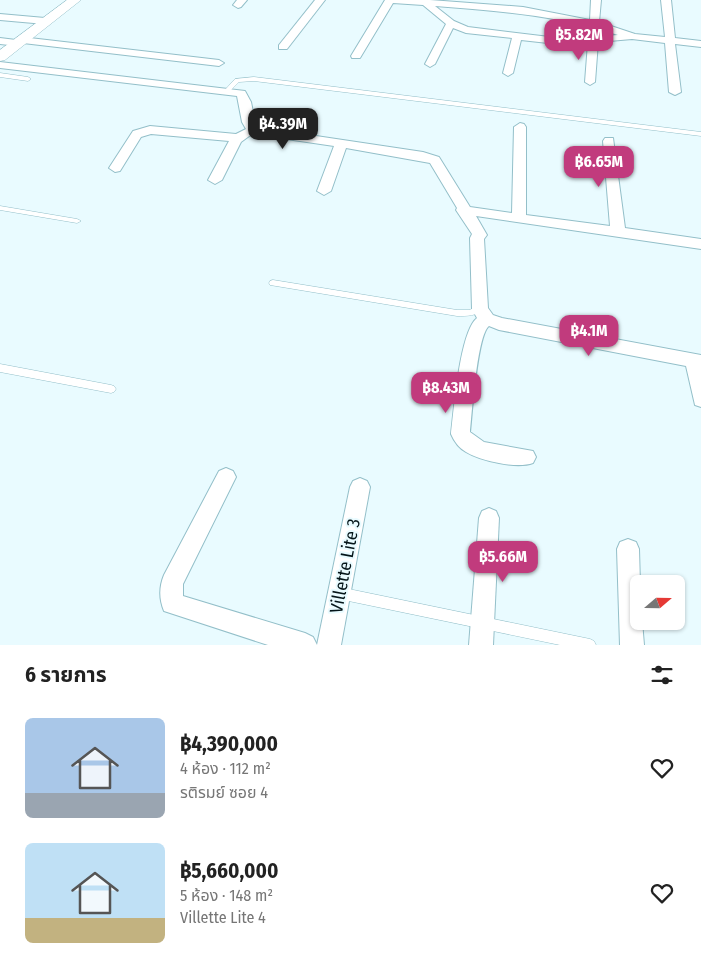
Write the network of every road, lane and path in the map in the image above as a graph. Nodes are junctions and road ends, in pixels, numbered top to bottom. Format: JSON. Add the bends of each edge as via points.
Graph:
{"nodes":[{"id":1,"x":75,"y":0,"type":"edge"},
{"id":2,"x":320,"y":0,"type":"edge"},
{"id":3,"x":392,"y":0,"type":"edge"},
{"id":4,"x":596,"y":0,"type":"edge"},
{"id":5,"x":666,"y":0,"type":"edge"},
{"id":6,"x":454,"y":3,"type":"edge"},
{"id":7,"x":427,"y":4,"type":"junction"},
{"id":8,"x":524,"y":5,"type":"edge"},
{"id":9,"x":0,"y":17,"type":"edge"},
{"id":10,"x":45,"y":21,"type":"junction"},
{"id":11,"x":451,"y":23,"type":"junction"},
{"id":12,"x":594,"y":24,"type":"junction"},
{"id":13,"x":517,"y":37,"type":"junction"},
{"id":14,"x":634,"y":37,"type":"junction"},
{"id":15,"x":0,"y":41,"type":"edge"},
{"id":16,"x":593,"y":41,"type":"junction"},
{"id":17,"x":670,"y":41,"type":"junction"},
{"id":18,"x":20,"y":42,"type":"junction"},
{"id":19,"x":701,"y":44,"type":"edge"},
{"id":20,"x":77,"y":46,"type":"junction"},
{"id":21,"x":283,"y":47,"type":"dead end"},
{"id":22,"x":356,"y":56,"type":"dead end"},
{"id":23,"x":0,"y":57,"type":"edge"},
{"id":24,"x":66,"y":57,"type":"dead end"},
{"id":25,"x":219,"y":63,"type":"dead end"},
{"id":26,"x":430,"y":64,"type":"dead end"},
{"id":27,"x":0,"y":65,"type":"edge"},
{"id":28,"x":508,"y":73,"type":"dead end"},
{"id":29,"x":0,"y":75,"type":"edge"},
{"id":30,"x":28,"y":79,"type":"dead end"},
{"id":31,"x":590,"y":82,"type":"dead end"},
{"id":32,"x":227,"y":91,"type":"junction"},
{"id":33,"x":675,"y":92,"type":"dead end"},
{"id":34,"x":520,"y":127,"type":"dead end"},
{"id":35,"x":252,"y":130,"type":"junction"},
{"id":36,"x":701,"y":134,"type":"edge"},
{"id":37,"x":238,"y":138,"type":"junction"},
{"id":38,"x":609,"y":141,"type":"dead end"},
{"id":39,"x":341,"y":144,"type":"junction"},
{"id":40,"x":115,"y":168,"type":"dead end"},
{"id":41,"x":215,"y":180,"type":"dead end"},
{"id":42,"x":324,"y":192,"type":"dead end"},
{"id":43,"x":0,"y":208,"type":"edge"},
{"id":44,"x":464,"y":210,"type":"junction"},
{"id":45,"x":519,"y":219,"type":"junction"},
{"id":46,"x":77,"y":221,"type":"dead end"},
{"id":47,"x":618,"y":232,"type":"junction"},
{"id":48,"x":701,"y":244,"type":"edge"},
{"id":49,"x":273,"y":283,"type":"dead end"},
{"id":50,"x":483,"y":314,"type":"junction"},
{"id":51,"x":697,"y":361,"type":"edge"},
{"id":52,"x":0,"y":368,"type":"edge"},
{"id":53,"x":110,"y":389,"type":"dead end"},
{"id":54,"x":701,"y":400,"type":"edge"},
{"id":55,"x":526,"y":457,"type":"dead end"},
{"id":56,"x":226,"y":477,"type":"dead end"},
{"id":57,"x":360,"y":487,"type":"dead end"},
{"id":58,"x":489,"y":518,"type":"dead end"},
{"id":59,"x":628,"y":549,"type":"dead end"},
{"id":60,"x":339,"y":593,"type":"junction"},
{"id":61,"x":482,"y":621,"type":"junction"},
{"id":62,"x":306,"y":645,"type":"edge"},
{"id":63,"x":329,"y":645,"type":"edge"},
{"id":64,"x":480,"y":645,"type":"edge"},
{"id":65,"x":590,"y":645,"type":"edge"},
{"id":66,"x":632,"y":645,"type":"edge"}],
"edges":[{"from":1,"to":10,"type":"street"},
{"from":2,"to":21,"type":"street"},
{"from":3,"to":7,"type":"street"},
{"from":3,"to":22,"type":"street"},
{"from":4,"to":12,"type":"street"},
{"from":5,"to":17,"type":"street"},
{"from":6,"to":7,"type":"street"},
{"from":6,"to":8,"type":"street"},
{"from":7,"to":11,"type":"street"},
{"from":8,"to":12,"type":"street"},
{"from":9,"to":10,"type":"street"},
{"from":10,"to":18,"type":"street"},
{"from":11,"to":13,"type":"street","via":[[466,30]]},
{"from":11,"to":26,"type":"street"},
{"from":12,"to":14,"type":"street"},
{"from":13,"to":16,"type":"street"},
{"from":13,"to":28,"type":"street"},
{"from":14,"to":16,"type":"street"},
{"from":14,"to":17,"type":"street"},
{"from":15,"to":18,"type":"street"},
{"from":16,"to":31,"type":"street"},
{"from":17,"to":19,"type":"street"},
{"from":17,"to":33,"type":"street"},
{"from":18,"to":20,"type":"street"},
{"from":18,"to":23,"type":"street"},
{"from":20,"to":24,"type":"street"},
{"from":20,"to":25,"type":"street"},
{"from":27,"to":32,"type":"street"},
{"from":29,"to":30,"type":"lane"},
{"from":32,"to":35,"type":"street","via":[[241,93]]},
{"from":32,"to":36,"type":"lane","via":[[237,80],[254,79]]},
{"from":34,"to":45,"type":"street"},
{"from":35,"to":37,"type":"street"},
{"from":35,"to":39,"type":"street"},
{"from":37,"to":40,"type":"street","via":[[144,131],[137,134]]},
{"from":37,"to":41,"type":"street"},
{"from":38,"to":47,"type":"street"},
{"from":39,"to":42,"type":"street"},
{"from":39,"to":44,"type":"street","via":[[434,160]]},
{"from":43,"to":46,"type":"lane"},
{"from":44,"to":45,"type":"street"},
{"from":44,"to":50,"type":"street","via":[[480,234],[477,238]]},
{"from":45,"to":47,"type":"street"},
{"from":47,"to":48,"type":"street"},
{"from":49,"to":50,"type":"lane","via":[[457,313]]},
{"from":50,"to":51,"type":"street","via":[[499,324]]},
{"from":50,"to":55,"type":"street","via":[[471,351],[460,434],[463,440],[483,451]]},
{"from":51,"to":54,"type":"street"},
{"from":52,"to":53,"type":"lane"},
{"from":56,"to":62,"type":"street","via":[[172,583],[172,602]]},
{"from":57,"to":60,"type":"street","name":"Villette Lite 3"},
{"from":58,"to":61,"type":"street"},
{"from":59,"to":66,"type":"street"},
{"from":60,"to":61,"type":"lane"},
{"from":60,"to":63,"type":"street","name":"Villette Lite 3"},
{"from":61,"to":64,"type":"street"},
{"from":61,"to":65,"type":"lane"}]}
